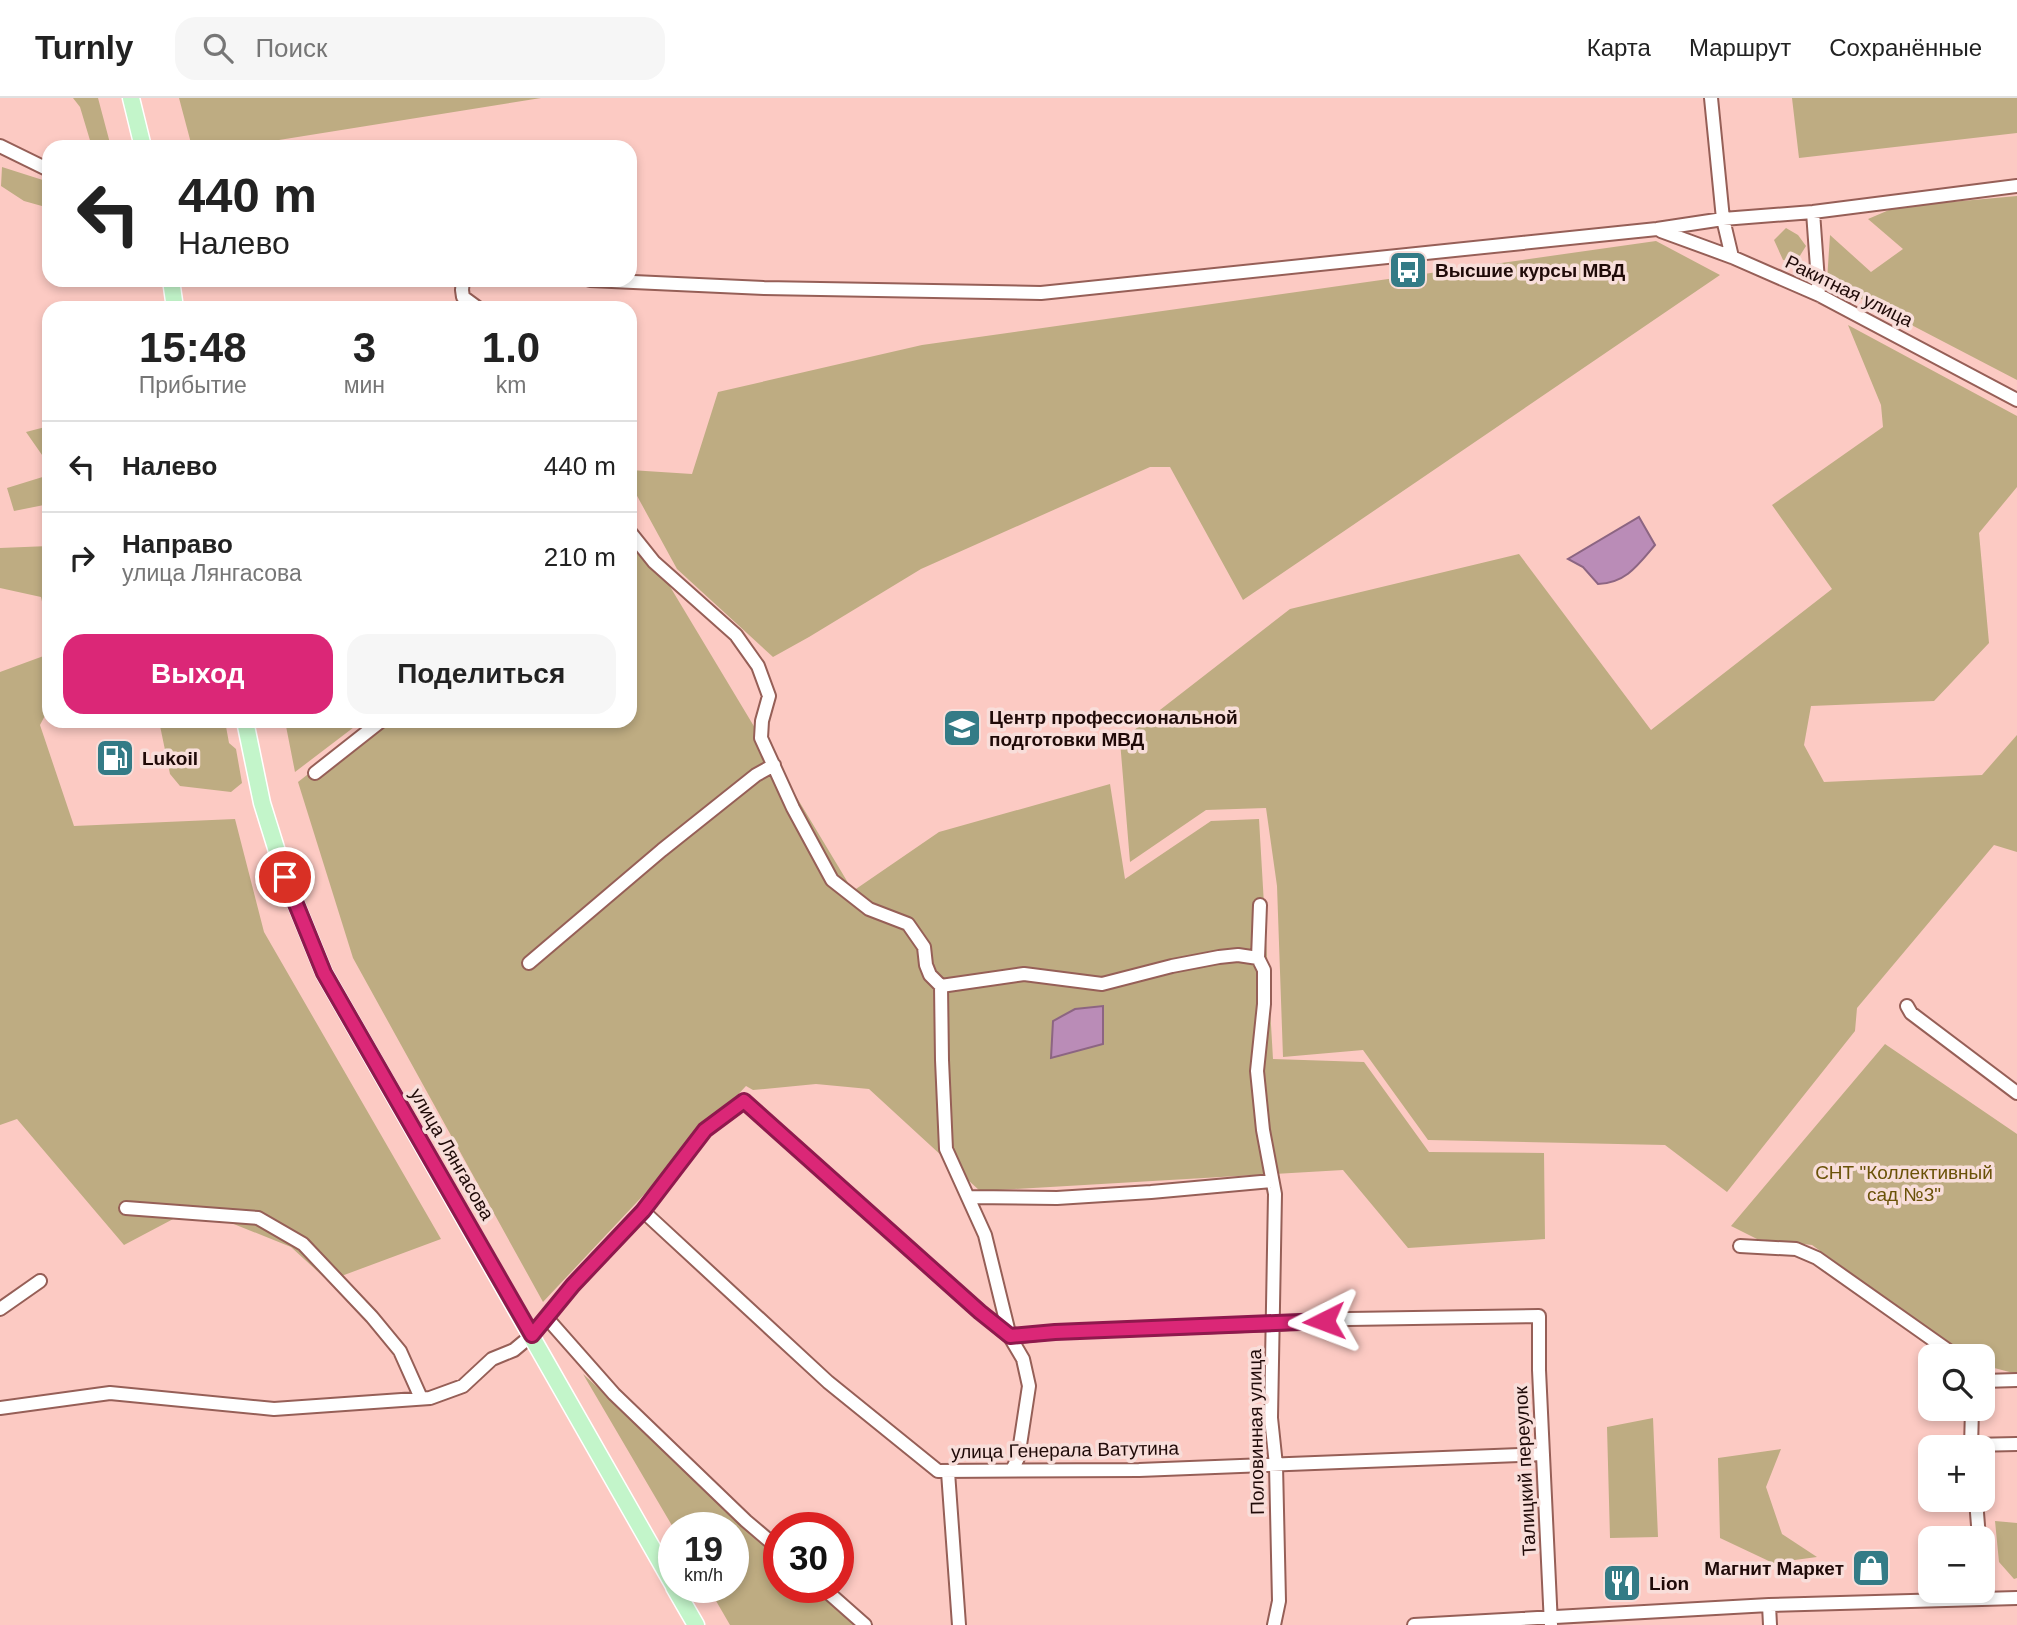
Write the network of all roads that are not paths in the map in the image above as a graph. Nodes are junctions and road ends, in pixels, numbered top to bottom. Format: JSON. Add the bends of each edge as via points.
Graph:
{"nodes":[{"id":1,"x":131,"y":98,"type":"edge"},
{"id":2,"x":1711,"y":98,"type":"edge"},
{"id":3,"x":142,"y":140,"type":"edge"},
{"id":4,"x":0,"y":146,"type":"edge"},
{"id":5,"x":42,"y":167,"type":"edge"},
{"id":6,"x":2017,"y":186,"type":"edge"},
{"id":7,"x":1813,"y":212,"type":"junction"},
{"id":8,"x":1723,"y":219,"type":"junction"},
{"id":9,"x":1657,"y":229,"type":"junction"},
{"id":10,"x":1732,"y":257,"type":"junction"},
{"id":11,"x":637,"y":282,"type":"edge"},
{"id":12,"x":1819,"y":295,"type":"junction"},
{"id":13,"x":2017,"y":400,"type":"edge"},
{"id":14,"x":637,"y":541,"type":"edge"},
{"id":15,"x":246,"y":728,"type":"edge"},
{"id":16,"x":372,"y":728,"type":"edge"},
{"id":17,"x":774,"y":765,"type":"junction"},
{"id":18,"x":315,"y":773,"type":"dead end"},
{"id":19,"x":1260,"y":905,"type":"dead end"},
{"id":20,"x":1258,"y":958,"type":"junction"},
{"id":21,"x":529,"y":963,"type":"dead end"},
{"id":22,"x":942,"y":986,"type":"junction"},
{"id":23,"x":1907,"y":1006,"type":"dead end"},
{"id":24,"x":2017,"y":1093,"type":"edge"},
{"id":25,"x":1272,"y":1181,"type":"junction"},
{"id":26,"x":968,"y":1197,"type":"junction"},
{"id":27,"x":125,"y":1208,"type":"dead end"},
{"id":28,"x":643,"y":1211,"type":"junction"},
{"id":29,"x":1740,"y":1246,"type":"dead end"},
{"id":30,"x":40,"y":1281,"type":"dead end"},
{"id":31,"x":0,"y":1309,"type":"edge"},
{"id":32,"x":546,"y":1317,"type":"junction"},
{"id":33,"x":1274,"y":1324,"type":"junction"},
{"id":34,"x":532,"y":1335,"type":"junction"},
{"id":35,"x":1010,"y":1336,"type":"junction"},
{"id":36,"x":1939,"y":1344,"type":"edge"},
{"id":37,"x":2017,"y":1380,"type":"edge"},
{"id":38,"x":1995,"y":1381,"type":"edge"},
{"id":39,"x":421,"y":1398,"type":"junction"},
{"id":40,"x":0,"y":1408,"type":"edge"},
{"id":41,"x":2017,"y":1444,"type":"edge"},
{"id":42,"x":1995,"y":1445,"type":"edge"},
{"id":43,"x":1543,"y":1454,"type":"junction"},
{"id":44,"x":1276,"y":1465,"type":"junction"},
{"id":45,"x":1012,"y":1470,"type":"junction"},
{"id":46,"x":948,"y":1472,"type":"junction"},
{"id":47,"x":763,"y":1535,"type":"edge"},
{"id":48,"x":658,"y":1559,"type":"edge"},
{"id":49,"x":2017,"y":1598,"type":"edge"},
{"id":50,"x":1995,"y":1599,"type":"edge"},
{"id":51,"x":1918,"y":1601,"type":"edge"},
{"id":52,"x":683,"y":1603,"type":"edge"},
{"id":53,"x":840,"y":1603,"type":"edge"},
{"id":54,"x":1769,"y":1605,"type":"junction"},
{"id":55,"x":1551,"y":1622,"type":"edge"},
{"id":56,"x":696,"y":1625,"type":"edge"},
{"id":57,"x":865,"y":1625,"type":"edge"},
{"id":58,"x":959,"y":1625,"type":"edge"},
{"id":59,"x":1274,"y":1625,"type":"edge"},
{"id":60,"x":1414,"y":1625,"type":"edge"},
{"id":61,"x":1770,"y":1625,"type":"edge"}],
"edges":[{"from":1,"to":3,"type":"main road"},
{"from":2,"to":8,"type":"street"},
{"from":4,"to":5,"type":"street"},
{"from":6,"to":7,"type":"street"},
{"from":7,"to":8,"type":"street"},
{"from":7,"to":12,"type":"street"},
{"from":8,"to":9,"type":"street"},
{"from":8,"to":10,"type":"street"},
{"from":9,"to":10,"type":"street","name":"Ракитная улица"},
{"from":9,"to":11,"type":"street","via":[[1041,293]]},
{"from":10,"to":12,"type":"street","name":"Ракитная улица"},
{"from":12,"to":13,"type":"street","name":"Ракитная улица"},
{"from":14,"to":17,"type":"street","via":[[654,562],[736,635],[758,666],[769,696],[761,738]]},
{"from":15,"to":34,"type":"main road","name":"улица Лянгасова","via":[[262,803],[285,877],[324,973]]},
{"from":16,"to":18,"type":"street"},
{"from":17,"to":21,"type":"street","via":[[673,841]]},
{"from":17,"to":22,"type":"street","via":[[832,880],[869,909],[908,924],[924,947],[930,975]]},
{"from":19,"to":20,"type":"street","name":"Половинная улица"},
{"from":20,"to":22,"type":"street","via":[[1219,957],[1102,984],[1024,974]]},
{"from":20,"to":25,"type":"street","name":"Половинная улица","via":[[1264,970],[1264,1004],[1257,1071]]},
{"from":22,"to":26,"type":"street","via":[[947,1149]]},
{"from":23,"to":24,"type":"street"},
{"from":25,"to":26,"type":"street","via":[[1057,1198]]},
{"from":25,"to":33,"type":"street","name":"Половинная улица"},
{"from":26,"to":35,"type":"street","via":[[985,1235]]},
{"from":27,"to":39,"type":"street","via":[[258,1218],[303,1244],[400,1351]]},
{"from":28,"to":32,"type":"street"},
{"from":28,"to":35,"type":"street","via":[[705,1130],[744,1101]]},
{"from":28,"to":46,"type":"street","name":"улица Генерала Ватутина","via":[[828,1382],[938,1471]]},
{"from":29,"to":36,"type":"street","via":[[1796,1249],[1817,1258]]},
{"from":30,"to":31,"type":"street"},
{"from":32,"to":34,"type":"street"},
{"from":32,"to":47,"type":"street","via":[[614,1394]]},
{"from":33,"to":35,"type":"street"},
{"from":33,"to":43,"type":"street","name":"Талицкий переулок","via":[[1539,1316]]},
{"from":33,"to":44,"type":"street","name":"Половинная улица","via":[[1271,1418]]},
{"from":34,"to":39,"type":"street","via":[[514,1350],[492,1359],[463,1386]]},
{"from":34,"to":48,"type":"main road","name":"улица Лянгасова"},
{"from":35,"to":45,"type":"street","via":[[1023,1359],[1029,1386],[1018,1458]]},
{"from":37,"to":38,"type":"street"},
{"from":39,"to":40,"type":"street","via":[[274,1409],[110,1393]]},
{"from":41,"to":42,"type":"street"},
{"from":43,"to":44,"type":"street","name":"улица Генерала Ватутина"},
{"from":43,"to":55,"type":"street","name":"Талицкий переулок"},
{"from":44,"to":45,"type":"street","name":"улица Генерала Ватутина"},
{"from":44,"to":59,"type":"street","name":"Половинная улица","via":[[1279,1601]]},
{"from":45,"to":46,"type":"street","name":"улица Генерала Ватутина"},
{"from":46,"to":58,"type":"street"},
{"from":49,"to":50,"type":"street"},
{"from":51,"to":54,"type":"street"},
{"from":52,"to":56,"type":"main road","name":"улица Лянгасова"},
{"from":53,"to":57,"type":"street"},
{"from":54,"to":55,"type":"street"},
{"from":54,"to":61,"type":"street"},
{"from":55,"to":60,"type":"street"}]}
